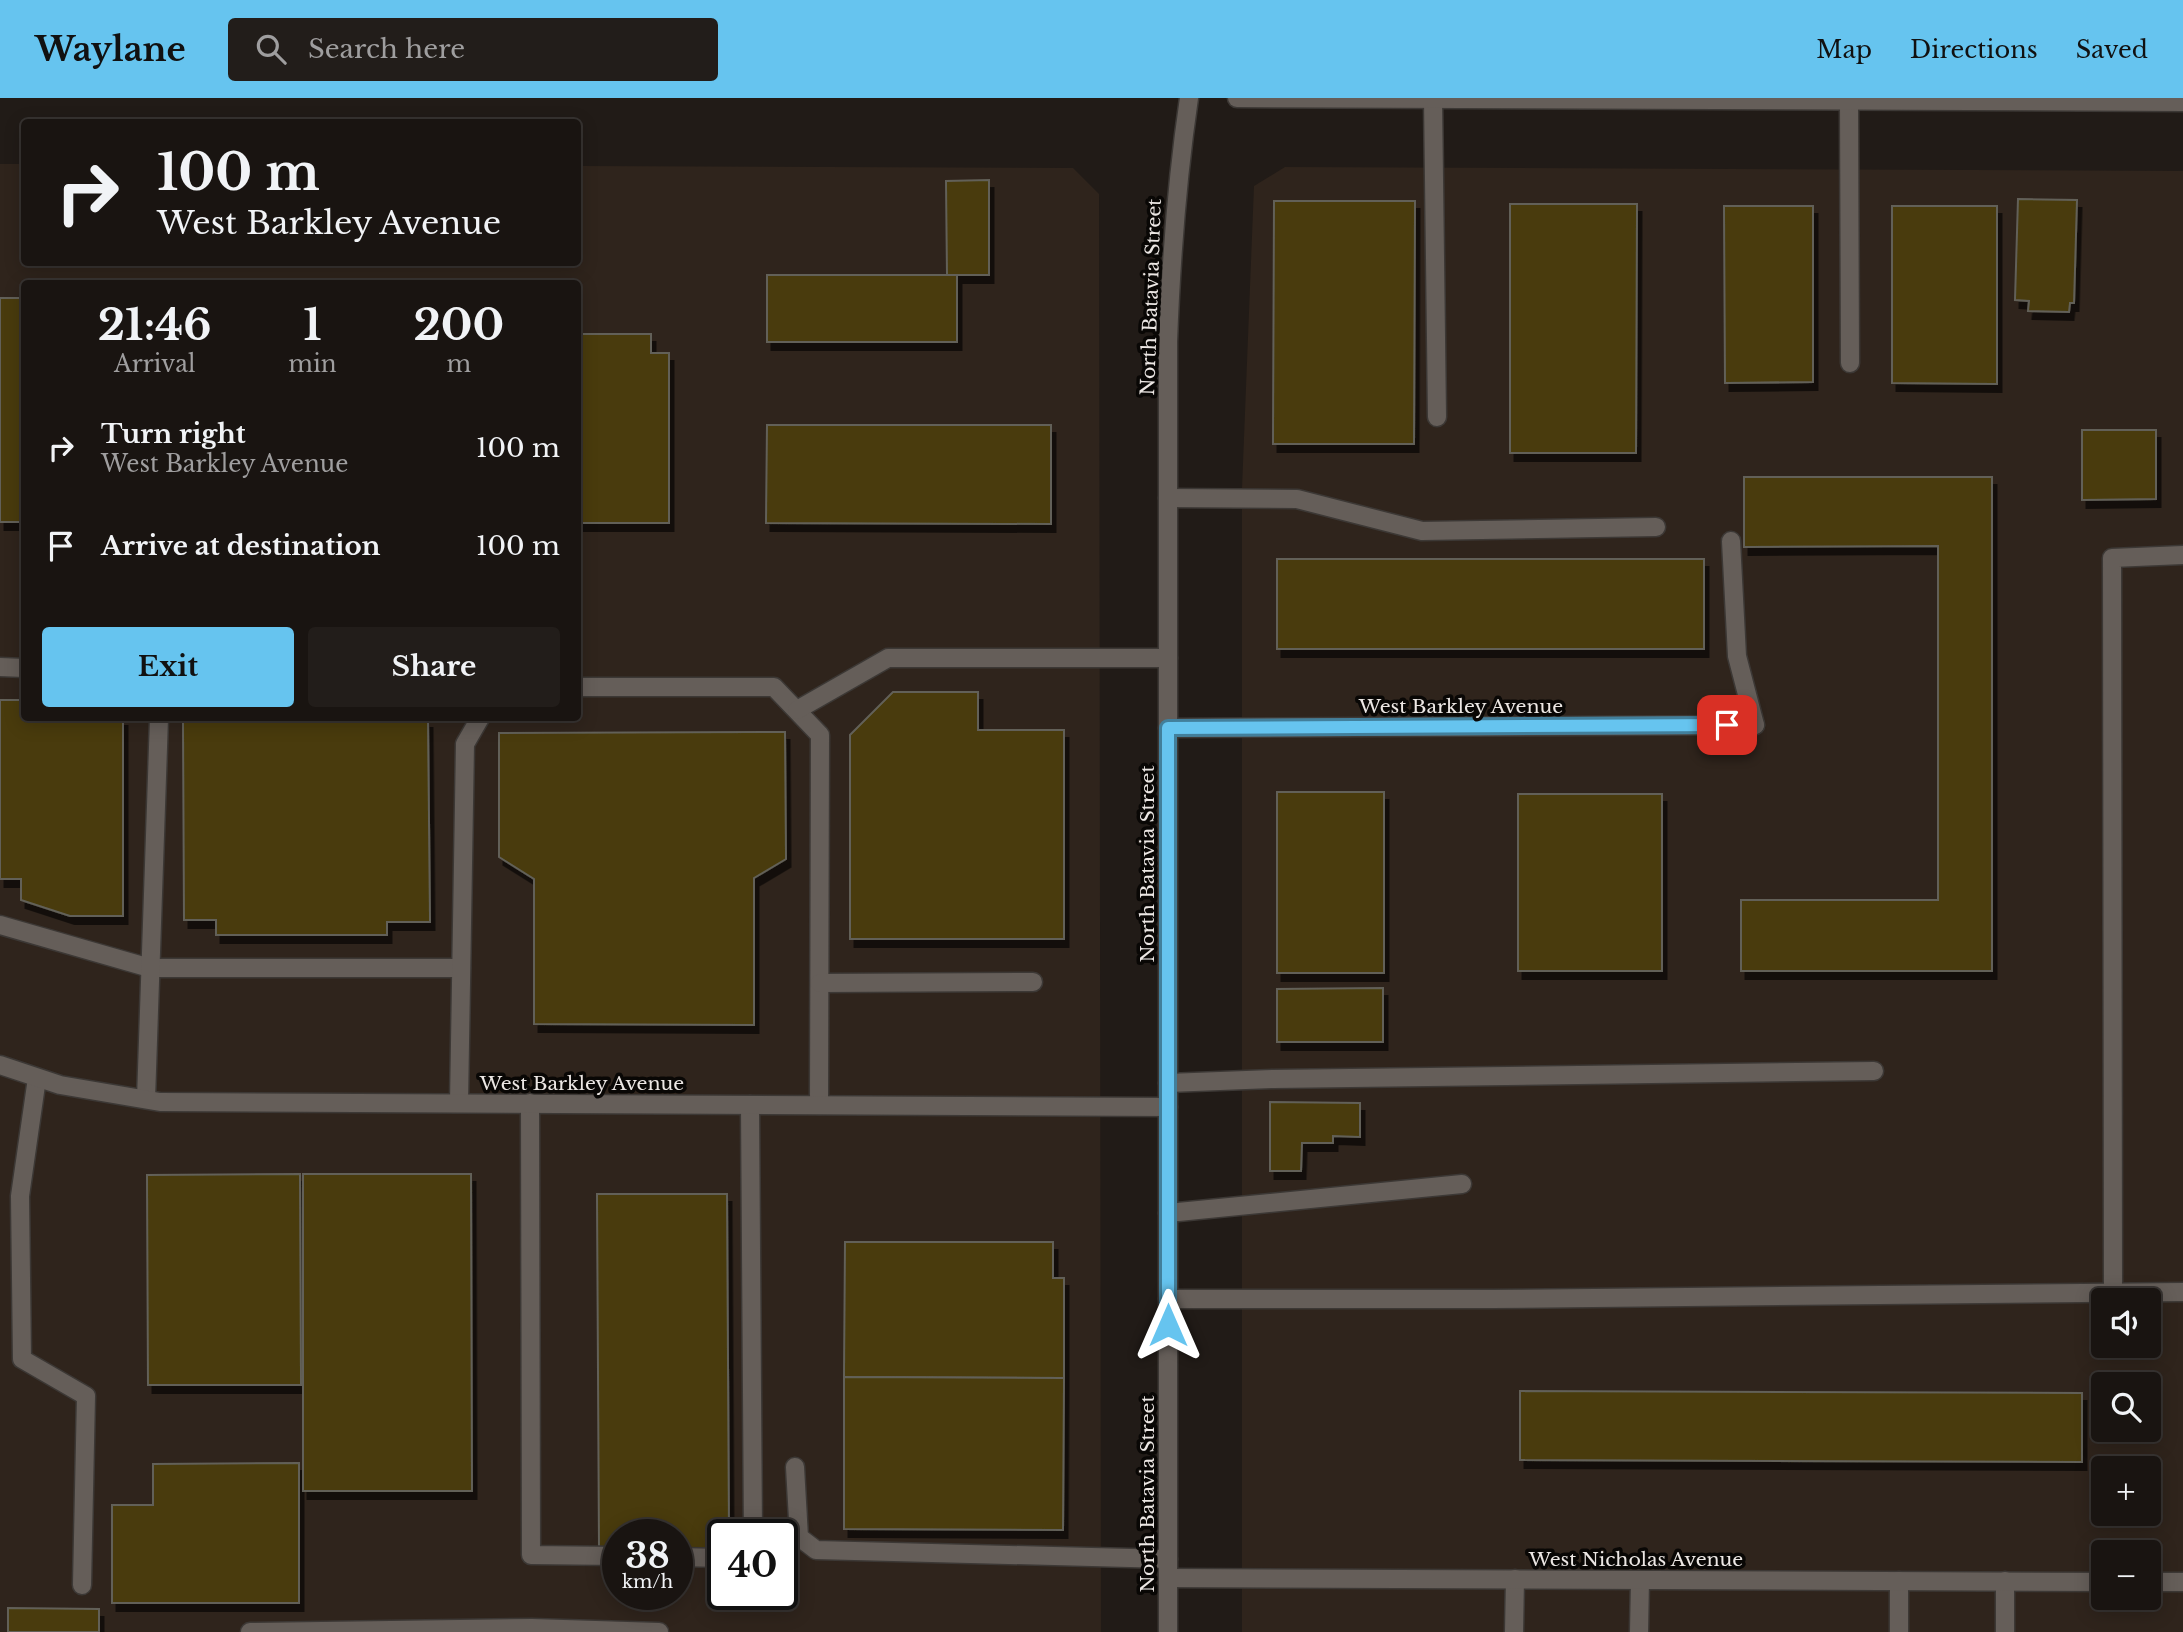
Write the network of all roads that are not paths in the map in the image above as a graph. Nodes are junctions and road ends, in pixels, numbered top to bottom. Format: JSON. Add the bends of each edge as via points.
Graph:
{"nodes":[{"id":1,"x":1189,"y":98,"type":"edge"},
{"id":2,"x":1237,"y":98,"type":"edge"},
{"id":3,"x":1433,"y":99,"type":"edge"},
{"id":4,"x":1635,"y":99,"type":"edge"},
{"id":5,"x":1774,"y":99,"type":"edge"},
{"id":6,"x":1945,"y":99,"type":"edge"},
{"id":7,"x":1849,"y":100,"type":"junction"},
{"id":8,"x":2183,"y":102,"type":"edge"},
{"id":9,"x":1850,"y":363,"type":"dead end"},
{"id":10,"x":1437,"y":416,"type":"dead end"},
{"id":11,"x":1168,"y":498,"type":"junction"},
{"id":12,"x":1656,"y":527,"type":"dead end"},
{"id":13,"x":1731,"y":541,"type":"dead end"},
{"id":14,"x":2183,"y":555,"type":"edge"},
{"id":15,"x":1168,"y":658,"type":"junction"},
{"id":16,"x":0,"y":667,"type":"edge"},
{"id":17,"x":21,"y":668,"type":"edge"},
{"id":18,"x":581,"y":687,"type":"edge"},
{"id":19,"x":797,"y":710,"type":"junction"},
{"id":20,"x":159,"y":721,"type":"edge"},
{"id":21,"x":478,"y":721,"type":"edge"},
{"id":22,"x":1168,"y":728,"type":"junction"},
{"id":23,"x":0,"y":925,"type":"edge"},
{"id":24,"x":150,"y":968,"type":"junction"},
{"id":25,"x":461,"y":968,"type":"junction"},
{"id":26,"x":1033,"y":982,"type":"dead end"},
{"id":27,"x":820,"y":983,"type":"junction"},
{"id":28,"x":0,"y":1065,"type":"edge"},
{"id":29,"x":1874,"y":1071,"type":"dead end"},
{"id":30,"x":37,"y":1077,"type":"junction"},
{"id":31,"x":1168,"y":1083,"type":"junction"},
{"id":32,"x":146,"y":1100,"type":"junction"},
{"id":33,"x":459,"y":1103,"type":"junction"},
{"id":34,"x":530,"y":1103,"type":"junction"},
{"id":35,"x":750,"y":1105,"type":"junction"},
{"id":36,"x":819,"y":1105,"type":"junction"},
{"id":37,"x":1168,"y":1107,"type":"junction"},
{"id":38,"x":1462,"y":1184,"type":"dead end"},
{"id":39,"x":1168,"y":1213,"type":"junction"},
{"id":40,"x":2113,"y":1288,"type":"edge"},
{"id":41,"x":2091,"y":1292,"type":"edge"},
{"id":42,"x":2161,"y":1292,"type":"edge"},
{"id":43,"x":2183,"y":1292,"type":"edge"},
{"id":44,"x":1168,"y":1299,"type":"junction"},
{"id":45,"x":795,"y":1467,"type":"dead end"},
{"id":46,"x":753,"y":1519,"type":"edge"},
{"id":47,"x":602,"y":1556,"type":"edge"},
{"id":48,"x":1168,"y":1559,"type":"junction"},
{"id":49,"x":1168,"y":1578,"type":"junction"},
{"id":50,"x":1515,"y":1579,"type":"junction"},
{"id":51,"x":1640,"y":1580,"type":"junction"},
{"id":52,"x":1899,"y":1581,"type":"junction"},
{"id":53,"x":2006,"y":1581,"type":"junction"},
{"id":54,"x":2091,"y":1582,"type":"edge"},
{"id":55,"x":2161,"y":1582,"type":"edge"},
{"id":56,"x":2183,"y":1582,"type":"edge"},
{"id":57,"x":82,"y":1584,"type":"dead end"},
{"id":58,"x":532,"y":1630,"type":"edge"},
{"id":59,"x":250,"y":1632,"type":"edge"},
{"id":60,"x":659,"y":1632,"type":"edge"},
{"id":61,"x":1168,"y":1632,"type":"edge"},
{"id":62,"x":1514,"y":1632,"type":"edge"},
{"id":63,"x":1639,"y":1632,"type":"edge"},
{"id":64,"x":1899,"y":1632,"type":"edge"},
{"id":65,"x":2006,"y":1632,"type":"edge"}],
"edges":[{"from":1,"to":11,"type":"street","name":"North Batavia Street","via":[[1171,259]]},
{"from":2,"to":3,"type":"street"},
{"from":3,"to":4,"type":"street"},
{"from":3,"to":10,"type":"street"},
{"from":4,"to":5,"type":"street"},
{"from":5,"to":7,"type":"street"},
{"from":6,"to":7,"type":"street"},
{"from":6,"to":8,"type":"street"},
{"from":7,"to":9,"type":"street"},
{"from":11,"to":12,"type":"street","via":[[1297,499],[1422,531]]},
{"from":11,"to":15,"type":"street","name":"North Batavia Street"},
{"from":13,"to":22,"type":"street","name":"West Barkley Avenue","via":[[1737,656],[1755,725]]},
{"from":14,"to":40,"type":"street","via":[[2112,558]]},
{"from":15,"to":19,"type":"street","via":[[888,658]]},
{"from":15,"to":22,"type":"street","name":"North Batavia Street"},
{"from":16,"to":17,"type":"street"},
{"from":18,"to":19,"type":"street","via":[[774,687]]},
{"from":19,"to":27,"type":"street","via":[[820,735]]},
{"from":20,"to":24,"type":"street"},
{"from":21,"to":25,"type":"street","via":[[465,744]]},
{"from":22,"to":31,"type":"street","name":"North Batavia Street"},
{"from":23,"to":24,"type":"street"},
{"from":24,"to":25,"type":"street"},
{"from":24,"to":32,"type":"street"},
{"from":25,"to":33,"type":"street"},
{"from":26,"to":27,"type":"street"},
{"from":27,"to":36,"type":"street"},
{"from":28,"to":30,"type":"street","name":"West Barkley Avenue"},
{"from":29,"to":31,"type":"street"},
{"from":30,"to":32,"type":"street","name":"West Barkley Avenue"},
{"from":30,"to":57,"type":"street","via":[[20,1196],[22,1359],[86,1396]]},
{"from":31,"to":37,"type":"street","name":"North Batavia Street"},
{"from":32,"to":33,"type":"street","name":"West Barkley Avenue"},
{"from":33,"to":34,"type":"street","name":"West Barkley Avenue"},
{"from":34,"to":35,"type":"street","name":"West Barkley Avenue"},
{"from":34,"to":47,"type":"street","via":[[531,1555]]},
{"from":35,"to":36,"type":"street","name":"West Barkley Avenue"},
{"from":35,"to":46,"type":"street"},
{"from":36,"to":37,"type":"street","name":"West Barkley Avenue"},
{"from":37,"to":39,"type":"street","name":"North Batavia Street"},
{"from":38,"to":39,"type":"street"},
{"from":39,"to":44,"type":"street","name":"North Batavia Street"},
{"from":41,"to":44,"type":"street"},
{"from":42,"to":43,"type":"street"},
{"from":44,"to":48,"type":"street","name":"North Batavia Street"},
{"from":45,"to":48,"type":"street","via":[[799,1537],[816,1550]]},
{"from":48,"to":49,"type":"street","name":"North Batavia Street"},
{"from":49,"to":50,"type":"street","name":"West Nicholas Avenue"},
{"from":49,"to":61,"type":"street","name":"North Batavia Street"},
{"from":50,"to":51,"type":"street","name":"West Nicholas Avenue"},
{"from":50,"to":62,"type":"street"},
{"from":51,"to":52,"type":"street","name":"West Nicholas Avenue"},
{"from":51,"to":63,"type":"street"},
{"from":52,"to":53,"type":"street","name":"West Nicholas Avenue"},
{"from":52,"to":64,"type":"street"},
{"from":53,"to":54,"type":"street","name":"West Nicholas Avenue"},
{"from":53,"to":65,"type":"street"},
{"from":55,"to":56,"type":"street"},
{"from":58,"to":59,"type":"street"},
{"from":58,"to":60,"type":"street"}]}
